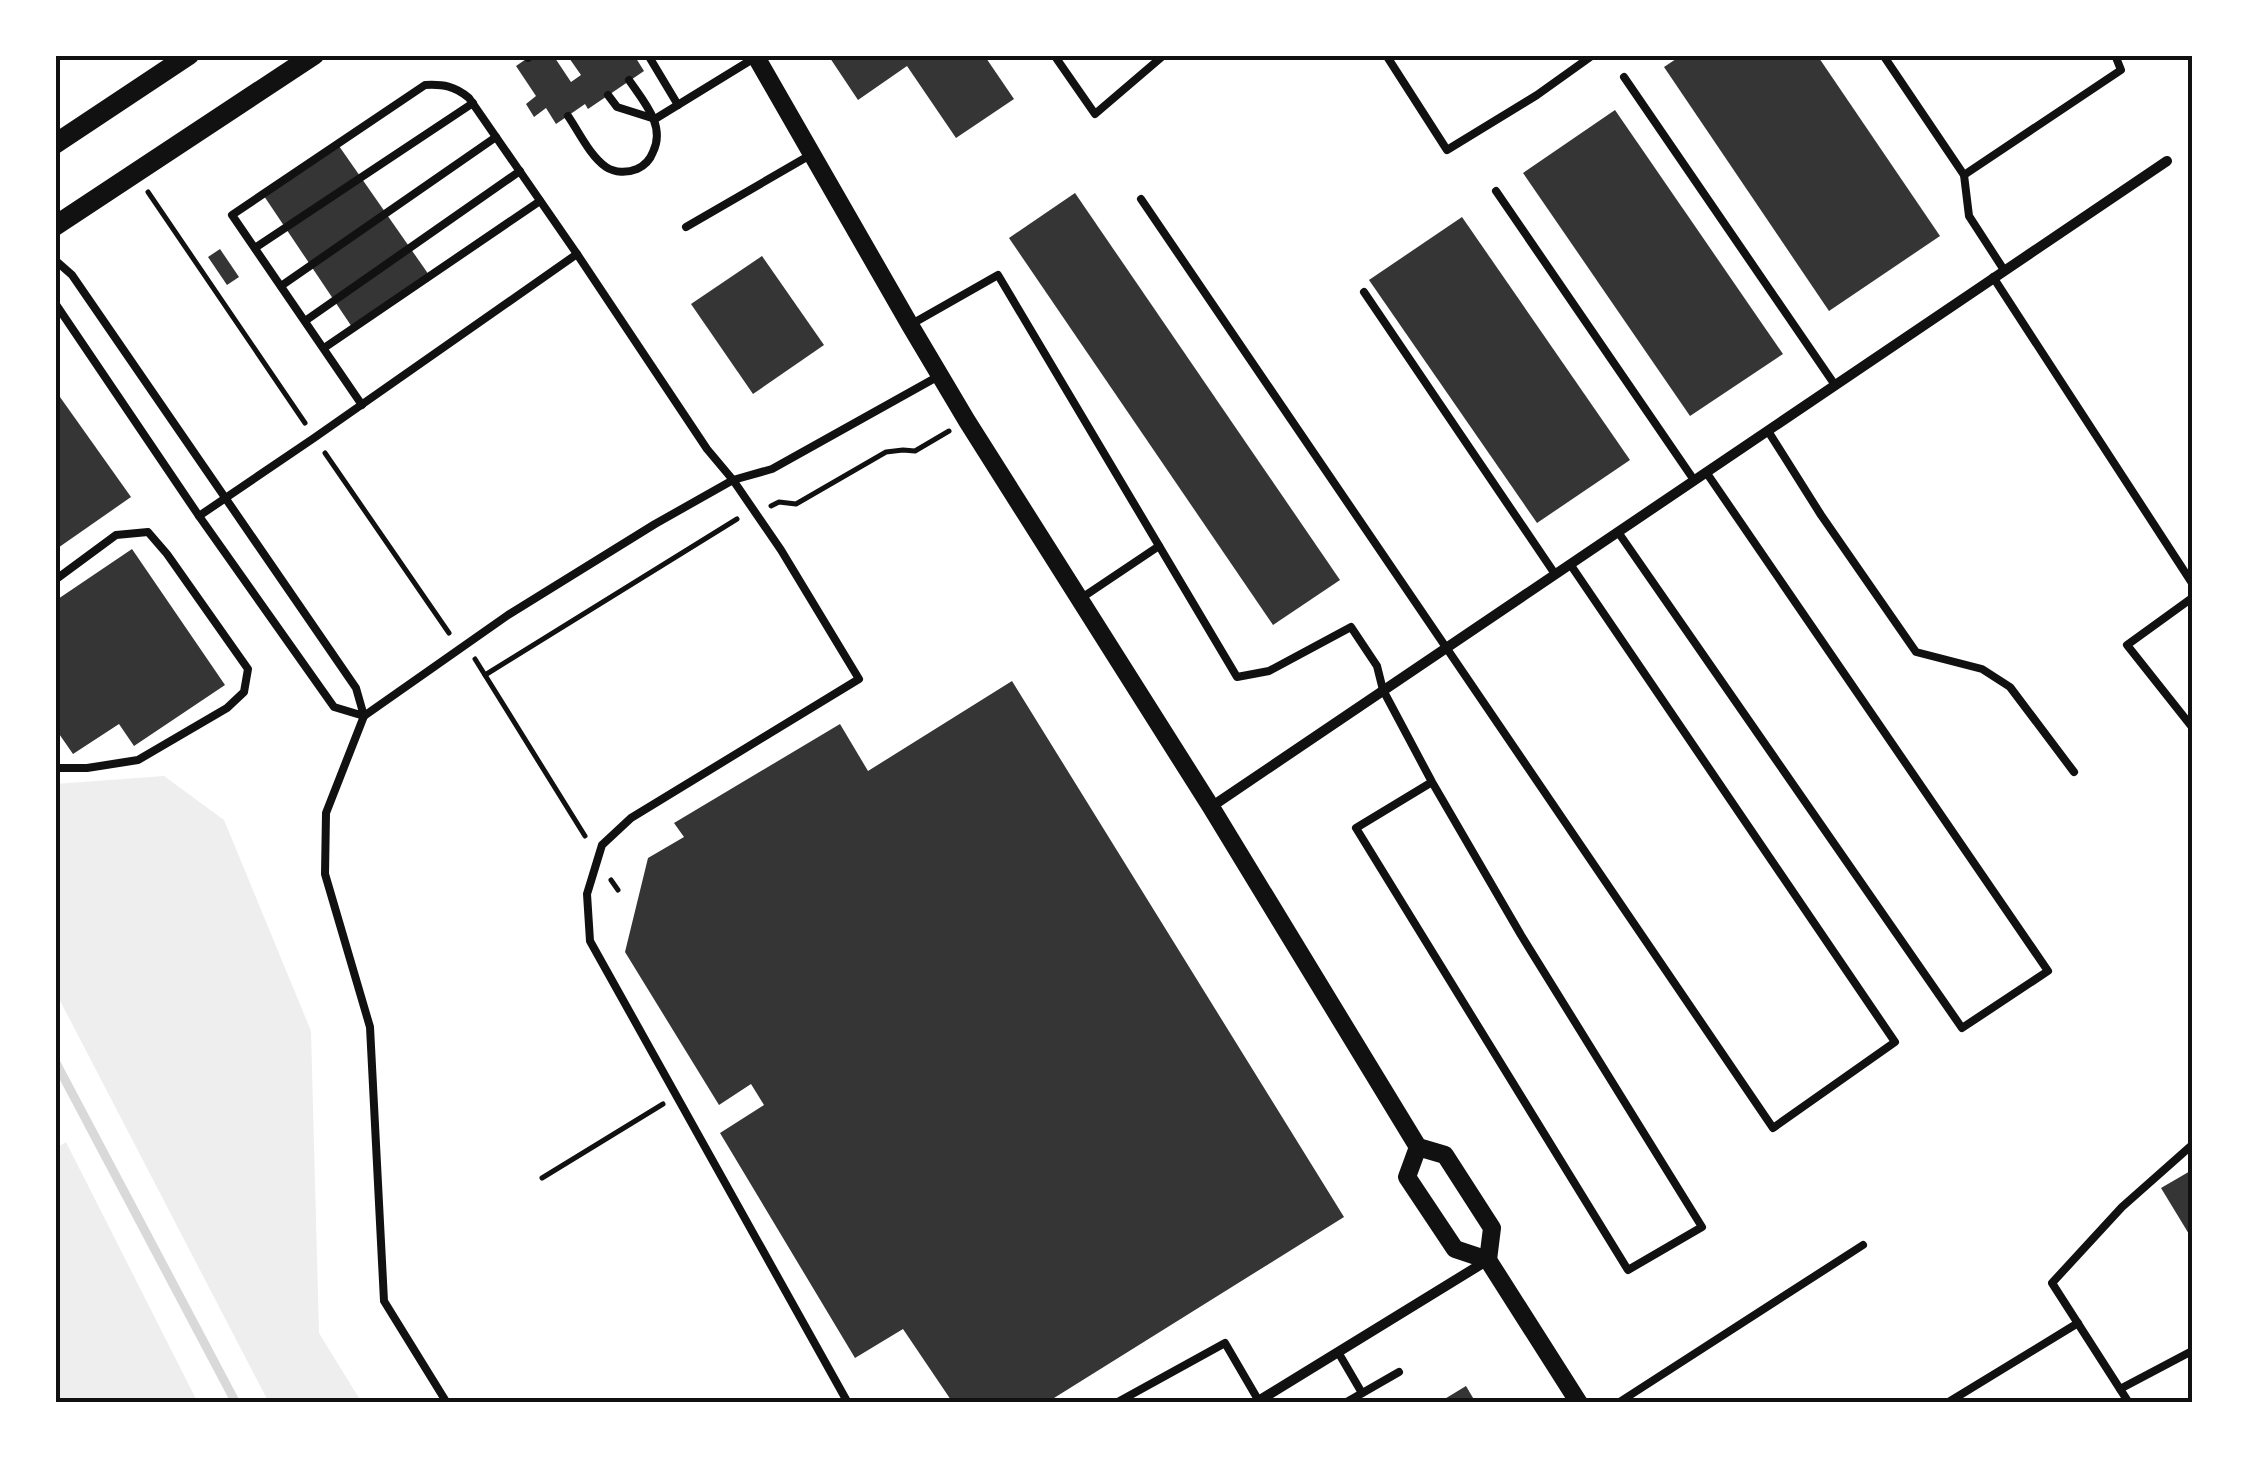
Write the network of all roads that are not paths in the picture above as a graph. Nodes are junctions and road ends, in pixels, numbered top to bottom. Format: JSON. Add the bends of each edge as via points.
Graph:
{"nodes":[{"id":1,"x":189,"y":55,"type":"edge"},
{"id":2,"x":314,"y":55,"type":"edge"},
{"id":3,"x":648,"y":55,"type":"edge"},
{"id":4,"x":1054,"y":55,"type":"edge"},
{"id":5,"x":1164,"y":55,"type":"edge"},
{"id":6,"x":1386,"y":55,"type":"edge"},
{"id":7,"x":1593,"y":55,"type":"edge"},
{"id":8,"x":1883,"y":55,"type":"edge"},
{"id":9,"x":2115,"y":55,"type":"edge"},
{"id":10,"x":755,"y":56,"type":"edge"},
{"id":11,"x":1624,"y":77,"type":"dead end"},
{"id":12,"x":630,"y":80,"type":"dead end"},
{"id":13,"x":608,"y":95,"type":"dead end"},
{"id":14,"x":473,"y":103,"type":"junction"},
{"id":15,"x":678,"y":105,"type":"junction"},
{"id":16,"x":568,"y":116,"type":"dead end"},
{"id":17,"x":655,"y":119,"type":"junction"},
{"id":18,"x":496,"y":136,"type":"junction"},
{"id":19,"x":55,"y":144,"type":"edge"},
{"id":20,"x":812,"y":154,"type":"junction"},
{"id":21,"x":2167,"y":161,"type":"dead end"},
{"id":22,"x":520,"y":171,"type":"junction"},
{"id":23,"x":1964,"y":175,"type":"junction"},
{"id":24,"x":1496,"y":191,"type":"dead end"},
{"id":25,"x":1141,"y":199,"type":"dead end"},
{"id":26,"x":540,"y":201,"type":"junction"},
{"id":27,"x":55,"y":226,"type":"edge"},
{"id":28,"x":686,"y":228,"type":"dead end"},
{"id":29,"x":255,"y":248,"type":"junction"},
{"id":30,"x":577,"y":254,"type":"junction"},
{"id":31,"x":55,"y":260,"type":"edge"},
{"id":32,"x":2004,"y":270,"type":"junction"},
{"id":33,"x":1993,"y":277,"type":"junction"},
{"id":34,"x":281,"y":286,"type":"junction"},
{"id":35,"x":1364,"y":292,"type":"dead end"},
{"id":36,"x":55,"y":304,"type":"edge"},
{"id":37,"x":305,"y":320,"type":"junction"},
{"id":38,"x":910,"y":325,"type":"junction"},
{"id":39,"x":324,"y":348,"type":"junction"},
{"id":40,"x":941,"y":374,"type":"junction"},
{"id":41,"x":1835,"y":385,"type":"junction"},
{"id":42,"x":362,"y":404,"type":"junction"},
{"id":43,"x":1768,"y":431,"type":"junction"},
{"id":44,"x":1706,"y":472,"type":"junction"},
{"id":45,"x":733,"y":480,"type":"junction"},
{"id":46,"x":1694,"y":480,"type":"junction"},
{"id":47,"x":225,"y":500,"type":"junction"},
{"id":48,"x":199,"y":516,"type":"junction"},
{"id":49,"x":1618,"y":532,"type":"junction"},
{"id":50,"x":1159,"y":546,"type":"junction"},
{"id":51,"x":1570,"y":564,"type":"junction"},
{"id":52,"x":1555,"y":574,"type":"junction"},
{"id":53,"x":55,"y":580,"type":"edge"},
{"id":54,"x":2192,"y":583,"type":"edge"},
{"id":55,"x":2192,"y":598,"type":"edge"},
{"id":56,"x":1080,"y":599,"type":"junction"},
{"id":57,"x":1446,"y":648,"type":"junction"},
{"id":58,"x":1383,"y":690,"type":"junction"},
{"id":59,"x":364,"y":716,"type":"junction"},
{"id":60,"x":2192,"y":727,"type":"edge"},
{"id":61,"x":55,"y":768,"type":"edge"},
{"id":62,"x":2074,"y":772,"type":"dead end"},
{"id":63,"x":1432,"y":782,"type":"junction"},
{"id":64,"x":1211,"y":807,"type":"junction"},
{"id":65,"x":2192,"y":1145,"type":"edge"},
{"id":66,"x":1418,"y":1147,"type":"junction"},
{"id":67,"x":1863,"y":1245,"type":"dead end"},
{"id":68,"x":1488,"y":1260,"type":"junction"},
{"id":69,"x":2078,"y":1323,"type":"junction"},
{"id":70,"x":2192,"y":1351,"type":"edge"},
{"id":71,"x":1338,"y":1352,"type":"junction"},
{"id":72,"x":1399,"y":1372,"type":"dead end"},
{"id":73,"x":2120,"y":1389,"type":"junction"},
{"id":74,"x":1362,"y":1393,"type":"junction"},
{"id":75,"x":1258,"y":1402,"type":"edge"},
{"id":76,"x":447,"y":1403,"type":"edge"},
{"id":77,"x":848,"y":1403,"type":"edge"},
{"id":78,"x":1116,"y":1403,"type":"edge"},
{"id":79,"x":1345,"y":1403,"type":"edge"},
{"id":80,"x":1579,"y":1403,"type":"edge"},
{"id":81,"x":1618,"y":1403,"type":"edge"},
{"id":82,"x":1946,"y":1403,"type":"edge"},
{"id":83,"x":2130,"y":1403,"type":"edge"}],
"edges":[{"from":1,"to":19,"type":"main road"},
{"from":2,"to":27,"type":"main road"},
{"from":3,"to":15,"type":"lane"},
{"from":4,"to":5,"type":"lane","via":[[1095,114]]},
{"from":6,"to":7,"type":"lane","via":[[1447,150]]},
{"from":8,"to":23,"type":"lane"},
{"from":9,"to":23,"type":"lane","via":[[2121,70]]},
{"from":10,"to":15,"type":"lane"},
{"from":10,"to":20,"type":"street"},
{"from":11,"to":41,"type":"lane"},
{"from":12,"to":17,"type":"lane"},
{"from":13,"to":17,"type":"lane","via":[[617,107]]},
{"from":14,"to":18,"type":"lane"},
{"from":14,"to":29,"type":"lane"},
{"from":14,"to":29,"type":"lane","via":[[459,89],[424,84],[232,215]]},
{"from":15,"to":17,"type":"lane"},
{"from":16,"to":17,"type":"lane","via":[[598,160],[625,172],[649,162],[658,142]]},
{"from":18,"to":22,"type":"lane"},
{"from":18,"to":34,"type":"lane"},
{"from":20,"to":28,"type":"lane"},
{"from":20,"to":38,"type":"street"},
{"from":21,"to":32,"type":"street"},
{"from":22,"to":26,"type":"lane"},
{"from":22,"to":37,"type":"lane"},
{"from":23,"to":32,"type":"lane","via":[[1969,216]]},
{"from":24,"to":46,"type":"lane"},
{"from":25,"to":57,"type":"lane"},
{"from":26,"to":30,"type":"lane"},
{"from":26,"to":39,"type":"lane"},
{"from":29,"to":34,"type":"lane"},
{"from":30,"to":42,"type":"lane"},
{"from":30,"to":45,"type":"lane"},
{"from":31,"to":47,"type":"lane","via":[[72,275]]},
{"from":32,"to":33,"type":"street"},
{"from":33,"to":41,"type":"street"},
{"from":33,"to":54,"type":"lane"},
{"from":34,"to":37,"type":"lane"},
{"from":35,"to":52,"type":"lane"},
{"from":36,"to":48,"type":"lane"},
{"from":37,"to":39,"type":"lane"},
{"from":38,"to":40,"type":"street"},
{"from":38,"to":50,"type":"lane","via":[[998,275]]},
{"from":39,"to":42,"type":"lane"},
{"from":40,"to":45,"type":"lane","via":[[772,469]]},
{"from":40,"to":56,"type":"street"},
{"from":41,"to":43,"type":"street"},
{"from":42,"to":47,"type":"lane"},
{"from":43,"to":44,"type":"street"},
{"from":43,"to":62,"type":"lane","via":[[1916,652],[1982,670],[2010,687]]},
{"from":44,"to":46,"type":"street"},
{"from":44,"to":49,"type":"lane","via":[[2048,971],[1962,1028]]},
{"from":45,"to":59,"type":"lane","via":[[578,570]]},
{"from":45,"to":77,"type":"lane","via":[[859,679],[631,818],[602,845],[587,894],[590,941]]},
{"from":46,"to":49,"type":"street"},
{"from":47,"to":48,"type":"lane"},
{"from":47,"to":59,"type":"lane","via":[[356,688]]},
{"from":48,"to":59,"type":"lane","via":[[334,707]]},
{"from":49,"to":51,"type":"street"},
{"from":50,"to":56,"type":"lane"},
{"from":50,"to":58,"type":"lane","via":[[1237,677],[1269,671],[1351,627],[1377,666]]},
{"from":51,"to":52,"type":"street"},
{"from":51,"to":57,"type":"lane","via":[[1895,1042],[1773,1128]]},
{"from":52,"to":57,"type":"street"},
{"from":53,"to":61,"type":"lane","via":[[116,535],[148,532],[248,669],[244,692],[226,708],[138,760]]},
{"from":55,"to":60,"type":"lane","via":[[2127,645]]},
{"from":56,"to":64,"type":"street"},
{"from":57,"to":58,"type":"street"},
{"from":58,"to":63,"type":"lane"},
{"from":58,"to":64,"type":"street"},
{"from":59,"to":76,"type":"lane","via":[[326,813],[325,874],[370,1027],[384,1301]]},
{"from":63,"to":63,"type":"lane","via":[[1702,1228],[1628,1270],[1356,828]]},
{"from":64,"to":66,"type":"street"},
{"from":65,"to":69,"type":"lane","via":[[2052,1283]]},
{"from":66,"to":68,"type":"street","via":[[1445,1154],[1492,1228]]},
{"from":66,"to":68,"type":"street","via":[[1407,1177],[1455,1249]]},
{"from":67,"to":81,"type":"lane"},
{"from":68,"to":71,"type":"street"},
{"from":68,"to":80,"type":"street"},
{"from":69,"to":73,"type":"lane"},
{"from":69,"to":82,"type":"lane"},
{"from":70,"to":73,"type":"lane"},
{"from":71,"to":74,"type":"lane"},
{"from":71,"to":75,"type":"street"},
{"from":72,"to":74,"type":"lane"},
{"from":73,"to":83,"type":"lane"},
{"from":74,"to":79,"type":"lane"},
{"from":75,"to":78,"type":"lane","via":[[1225,1343]]}]}
